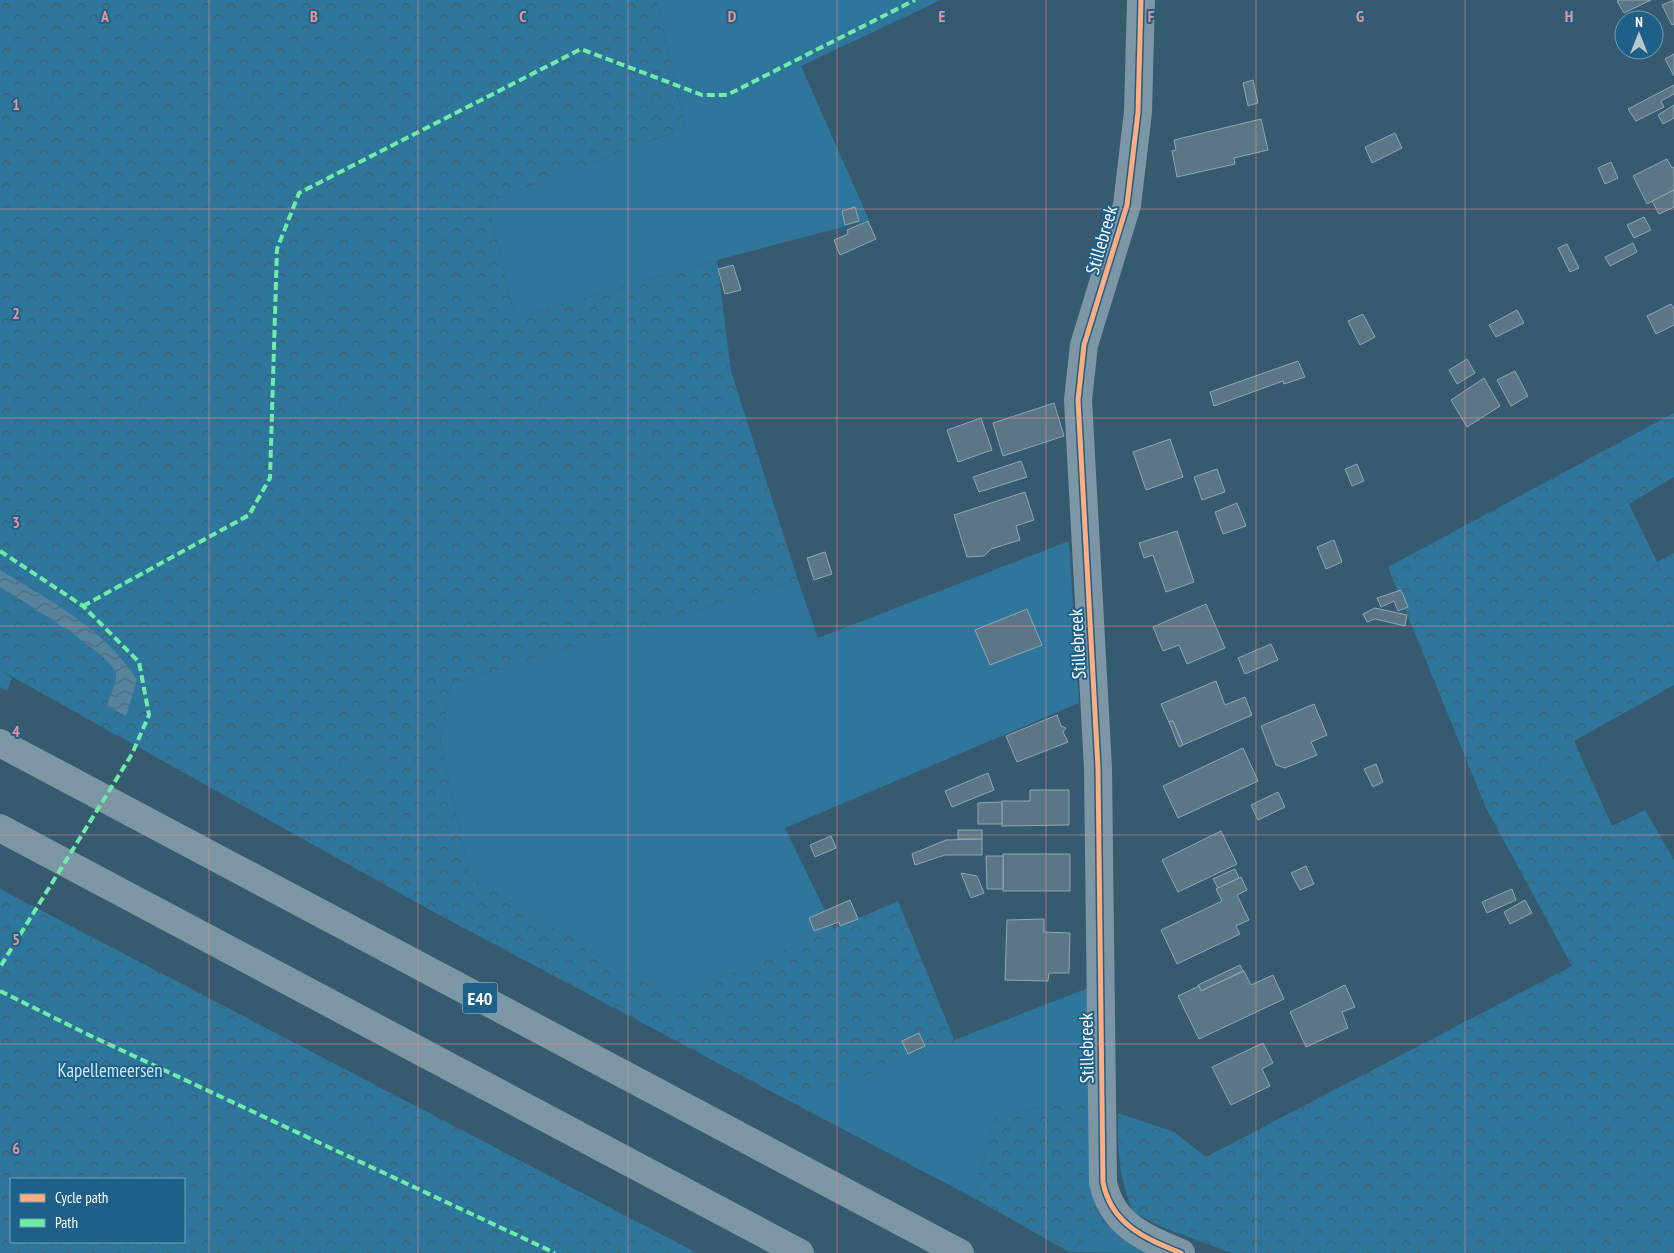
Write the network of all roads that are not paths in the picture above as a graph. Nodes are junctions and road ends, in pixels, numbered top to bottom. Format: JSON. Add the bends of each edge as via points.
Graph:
{"nodes":[{"id":1,"x":1141,"y":0,"type":"edge"},
{"id":2,"x":0,"y":743,"type":"edge"},
{"id":3,"x":0,"y":828,"type":"edge"},
{"id":4,"x":800,"y":1253,"type":"edge"},
{"id":5,"x":960,"y":1253,"type":"edge"},
{"id":6,"x":1181,"y":1253,"type":"edge"}],
"edges":[{"from":1,"to":6,"type":"street","name":"Stillebreek","via":[[1138,112],[1127,205],[1084,345],[1078,400],[1098,768],[1103,1182],[1106,1198],[1115,1215],[1133,1230]]},
{"from":2,"to":5,"type":"highway","number":"E40"},
{"from":3,"to":4,"type":"highway"}]}
